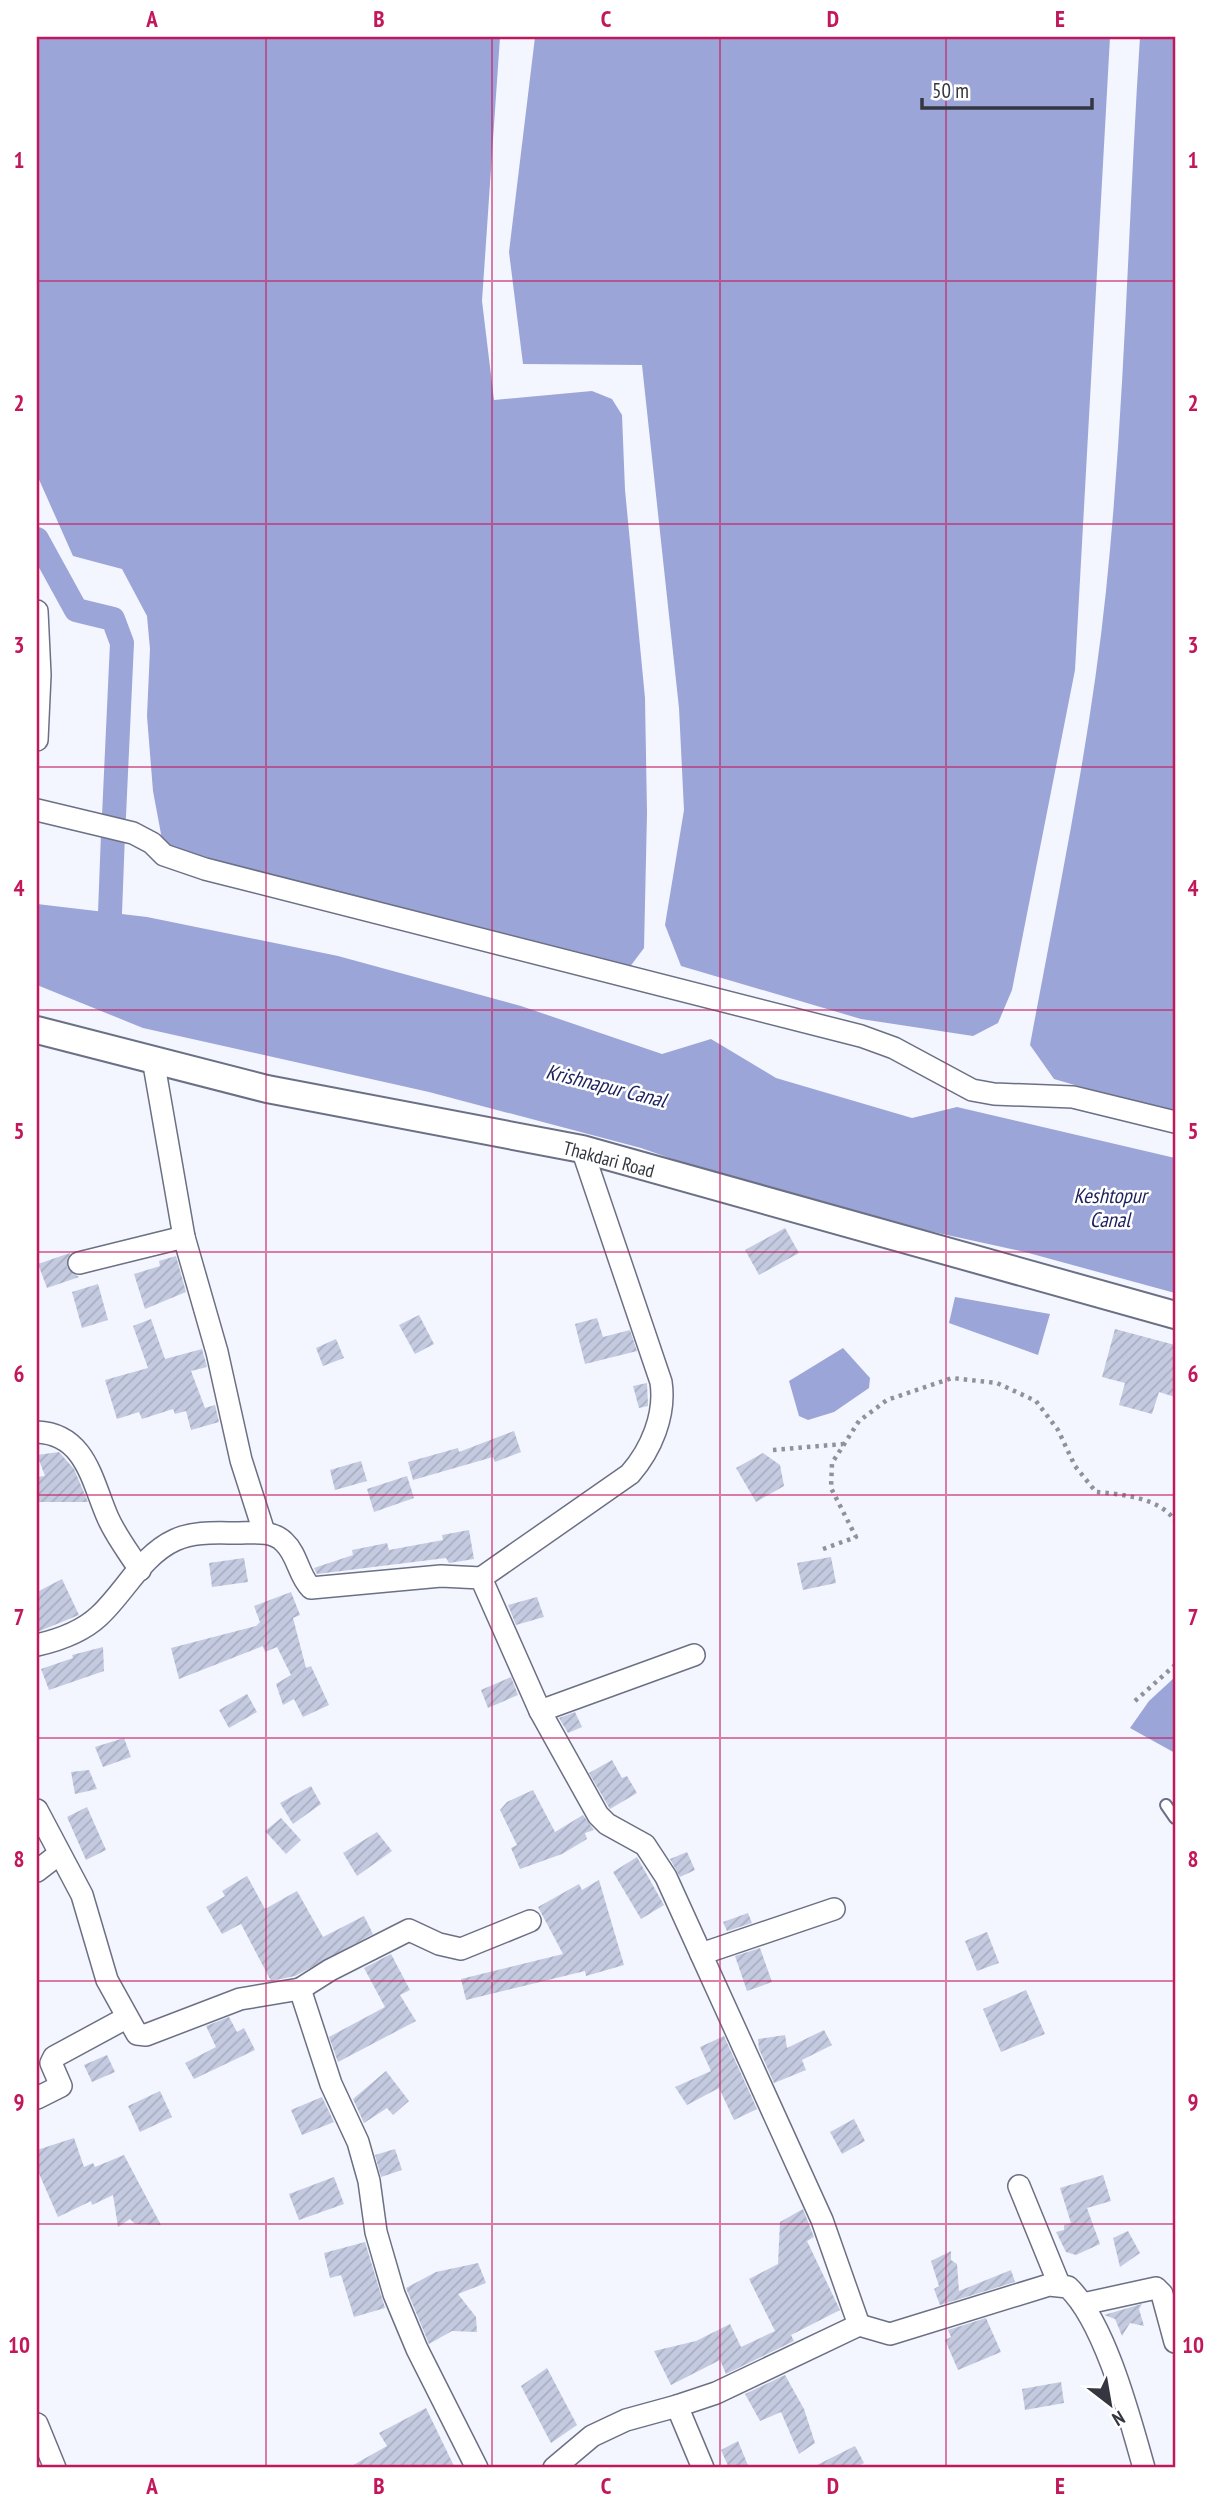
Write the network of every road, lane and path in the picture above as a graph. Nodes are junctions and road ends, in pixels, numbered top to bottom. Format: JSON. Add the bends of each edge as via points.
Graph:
{"nodes":[{"id":1,"x":37,"y":611,"type":"edge"},
{"id":2,"x":37,"y":740,"type":"edge"},
{"id":3,"x":37,"y":810,"type":"edge"},
{"id":4,"x":37,"y":1030,"type":"edge"},
{"id":5,"x":153,"y":1059,"type":"junction"},
{"id":6,"x":1175,"y":1122,"type":"edge"},
{"id":7,"x":582,"y":1149,"type":"junction"},
{"id":8,"x":184,"y":1237,"type":"junction"},
{"id":9,"x":79,"y":1263,"type":"dead end"},
{"id":10,"x":1175,"y":1315,"type":"edge"},
{"id":11,"x":37,"y":1432,"type":"edge"},
{"id":12,"x":844,"y":1444,"type":"junction"},
{"id":13,"x":772,"y":1450,"type":"dead end"},
{"id":14,"x":1175,"y":1521,"type":"edge"},
{"id":15,"x":264,"y":1532,"type":"junction"},
{"id":16,"x":823,"y":1549,"type":"dead end"},
{"id":17,"x":140,"y":1570,"type":"junction"},
{"id":18,"x":481,"y":1578,"type":"junction"},
{"id":19,"x":37,"y":1645,"type":"edge"},
{"id":20,"x":694,"y":1655,"type":"dead end"},
{"id":21,"x":1175,"y":1665,"type":"edge"},
{"id":22,"x":1135,"y":1701,"type":"dead end"},
{"id":23,"x":540,"y":1711,"type":"junction"},
{"id":24,"x":1166,"y":1805,"type":"dead end"},
{"id":25,"x":37,"y":1810,"type":"edge"},
{"id":26,"x":1175,"y":1818,"type":"edge"},
{"id":27,"x":59,"y":1854,"type":"junction"},
{"id":28,"x":37,"y":1871,"type":"edge"},
{"id":29,"x":834,"y":1909,"type":"dead end"},
{"id":30,"x":530,"y":1921,"type":"dead end"},
{"id":31,"x":701,"y":1954,"type":"junction"},
{"id":32,"x":300,"y":1989,"type":"junction"},
{"id":33,"x":126,"y":2018,"type":"junction"},
{"id":34,"x":37,"y":2098,"type":"edge"},
{"id":35,"x":1020,"y":2186,"type":"dead end"},
{"id":36,"x":1059,"y":2284,"type":"junction"},
{"id":37,"x":1083,"y":2304,"type":"junction"},
{"id":38,"x":859,"y":2325,"type":"junction"},
{"id":39,"x":1175,"y":2342,"type":"edge"},
{"id":40,"x":677,"y":2406,"type":"junction"},
{"id":41,"x":37,"y":2424,"type":"edge"},
{"id":42,"x":55,"y":2468,"type":"edge"},
{"id":43,"x":477,"y":2468,"type":"edge"},
{"id":44,"x":554,"y":2468,"type":"edge"},
{"id":45,"x":703,"y":2468,"type":"edge"},
{"id":46,"x":1144,"y":2468,"type":"edge"}],
"edges":[{"from":1,"to":2,"type":"street"},
{"from":3,"to":6,"type":"street","via":[[132,834],[164,855],[205,869],[861,1037],[894,1048],[972,1090],[1073,1097]]},
{"from":4,"to":5,"type":"street","name":"Thakdari Road"},
{"from":5,"to":7,"type":"street","name":"Thakdari Road","via":[[267,1089]]},
{"from":5,"to":8,"type":"street"},
{"from":7,"to":10,"type":"street","name":"Thakdari Road"},
{"from":7,"to":18,"type":"street","via":[[661,1382],[662,1412],[642,1460],[630,1474]]},
{"from":8,"to":9,"type":"street"},
{"from":8,"to":15,"type":"street"},
{"from":11,"to":17,"type":"street","via":[[62,1438],[79,1451],[109,1521]]},
{"from":12,"to":13,"type":"path"},
{"from":12,"to":14,"type":"path","via":[[859,1421],[887,1400],[952,1378],[997,1383],[1036,1401],[1096,1492],[1124,1494],[1169,1512]]},
{"from":12,"to":16,"type":"path","via":[[832,1463],[831,1488],[856,1537]]},
{"from":15,"to":17,"type":"street","via":[[176,1539]]},
{"from":15,"to":18,"type":"street","via":[[283,1541],[311,1588],[441,1576]]},
{"from":17,"to":19,"type":"street","via":[[98,1617],[60,1640]]},
{"from":18,"to":23,"type":"street"},
{"from":20,"to":23,"type":"street"},
{"from":21,"to":22,"type":"path"},
{"from":23,"to":31,"type":"street","via":[[598,1815],[651,1852]]},
{"from":24,"to":26,"type":"lane"},
{"from":25,"to":27,"type":"street"},
{"from":27,"to":28,"type":"street"},
{"from":27,"to":33,"type":"street","via":[[82,1895],[107,1980]]},
{"from":29,"to":31,"type":"street"},
{"from":30,"to":32,"type":"street","via":[[461,1949],[409,1930]]},
{"from":31,"to":38,"type":"street","via":[[822,2220]]},
{"from":32,"to":33,"type":"street","via":[[240,1999],[146,2035],[138,2034]]},
{"from":32,"to":43,"type":"street","via":[[331,2084],[358,2142],[394,2294]]},
{"from":33,"to":34,"type":"street","via":[[54,2057],[51,2063],[61,2086]]},
{"from":35,"to":36,"type":"street"},
{"from":36,"to":37,"type":"street"},
{"from":36,"to":38,"type":"street","via":[[890,2334]]},
{"from":37,"to":39,"type":"street","via":[[1156,2288],[1162,2294]]},
{"from":37,"to":46,"type":"street","via":[[1125,2403]]},
{"from":38,"to":40,"type":"street","via":[[716,2393]]},
{"from":40,"to":44,"type":"street","via":[[626,2420],[592,2436]]},
{"from":40,"to":45,"type":"street"},
{"from":41,"to":42,"type":"street"}]}
